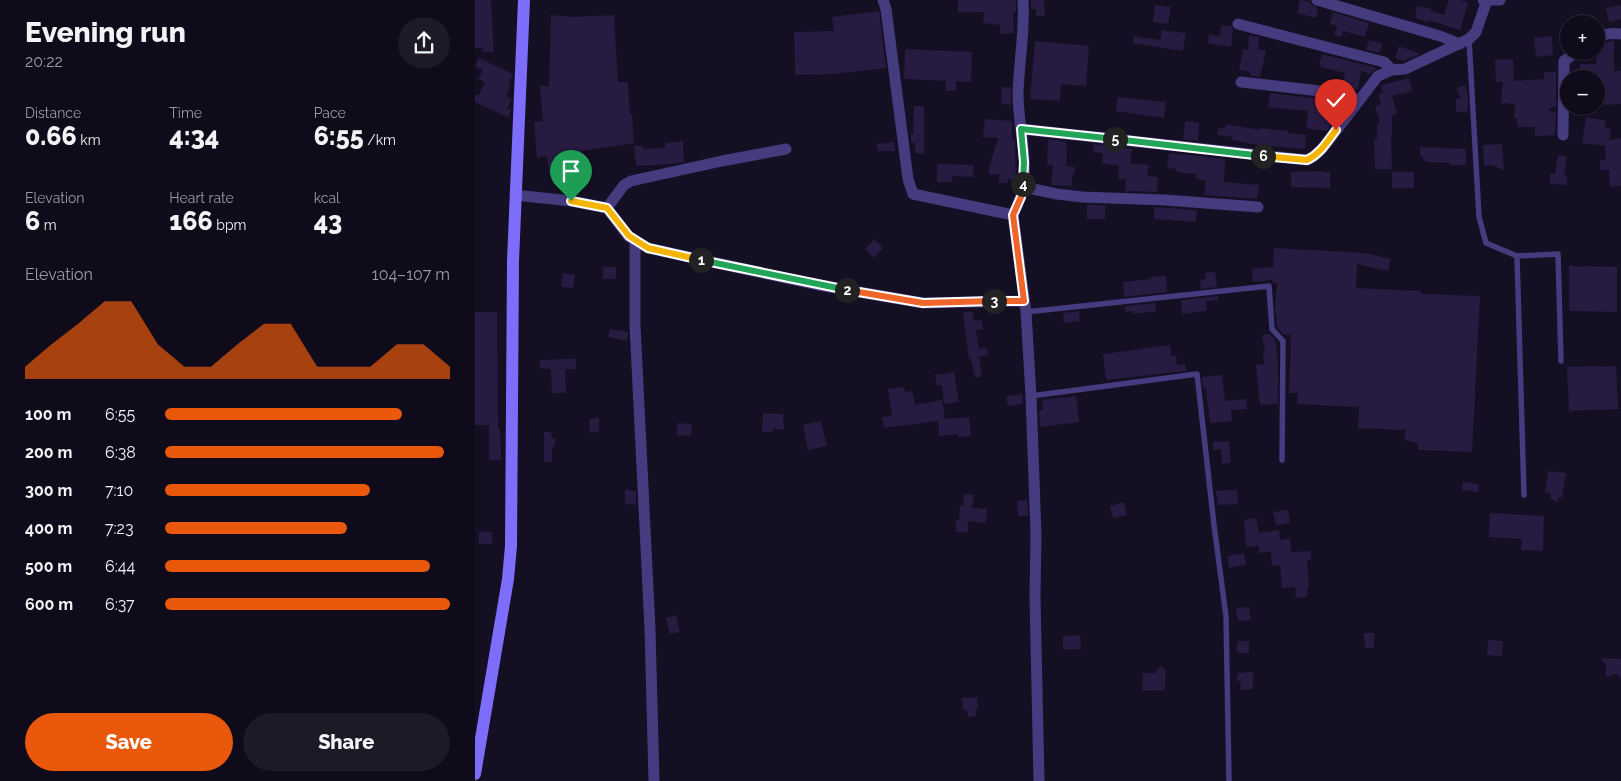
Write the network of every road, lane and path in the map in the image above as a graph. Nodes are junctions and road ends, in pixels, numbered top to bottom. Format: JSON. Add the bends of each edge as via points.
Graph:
{"nodes":[{"id":1,"x":524,"y":0,"type":"edge"},
{"id":2,"x":883,"y":0,"type":"edge"},
{"id":3,"x":1023,"y":0,"type":"edge"},
{"id":4,"x":1317,"y":0,"type":"edge"},
{"id":5,"x":1485,"y":0,"type":"edge"},
{"id":6,"x":1501,"y":0,"type":"edge"},
{"id":7,"x":1238,"y":24,"type":"dead end"},
{"id":8,"x":1621,"y":34,"type":"edge"},
{"id":9,"x":1605,"y":35,"type":"edge"},
{"id":10,"x":1464,"y":42,"type":"junction"},
{"id":11,"x":1565,"y":60,"type":"edge"},
{"id":12,"x":1392,"y":70,"type":"junction"},
{"id":13,"x":1241,"y":82,"type":"dead end"},
{"id":14,"x":1359,"y":100,"type":"junction"},
{"id":15,"x":1021,"y":129,"type":"junction"},
{"id":16,"x":1563,"y":135,"type":"dead end"},
{"id":17,"x":787,"y":149,"type":"dead end"},
{"id":18,"x":1023,"y":187,"type":"junction"},
{"id":19,"x":515,"y":196,"type":"junction"},
{"id":20,"x":1258,"y":207,"type":"dead end"},
{"id":21,"x":607,"y":208,"type":"junction"},
{"id":22,"x":1013,"y":215,"type":"junction"},
{"id":23,"x":635,"y":241,"type":"junction"},
{"id":24,"x":1517,"y":256,"type":"junction"},
{"id":25,"x":1025,"y":306,"type":"junction"},
{"id":26,"x":1561,"y":361,"type":"dead end"},
{"id":27,"x":1031,"y":396,"type":"junction"},
{"id":28,"x":1282,"y":460,"type":"dead end"},
{"id":29,"x":1525,"y":495,"type":"dead end"},
{"id":30,"x":475,"y":774,"type":"edge"},
{"id":31,"x":654,"y":781,"type":"edge"},
{"id":32,"x":1039,"y":781,"type":"edge"},
{"id":33,"x":1229,"y":781,"type":"edge"}],
"edges":[{"from":1,"to":19,"type":"main road"},
{"from":2,"to":22,"type":"street","via":[[908,179],[913,194]]},
{"from":3,"to":15,"type":"street","via":[[1025,16],[1018,93]]},
{"from":4,"to":10,"type":"street"},
{"from":5,"to":6,"type":"street"},
{"from":5,"to":10,"type":"street","via":[[1475,32]]},
{"from":7,"to":12,"type":"street","via":[[1384,62]]},
{"from":8,"to":9,"type":"street"},
{"from":10,"to":12,"type":"street","via":[[1405,69]]},
{"from":10,"to":24,"type":"lane","via":[[1479,217],[1486,244]]},
{"from":11,"to":16,"type":"street"},
{"from":12,"to":14,"type":"street","via":[[1378,76]]},
{"from":13,"to":14,"type":"street","via":[[1337,93]]},
{"from":14,"to":15,"type":"street","via":[[1322,149],[1307,160]]},
{"from":15,"to":18,"type":"street"},
{"from":17,"to":21,"type":"street","via":[[631,181]]},
{"from":18,"to":20,"type":"street","via":[[1082,197]]},
{"from":18,"to":22,"type":"street"},
{"from":19,"to":21,"type":"street"},
{"from":19,"to":30,"type":"main road","via":[[511,546]]},
{"from":21,"to":23,"type":"street"},
{"from":22,"to":25,"type":"street"},
{"from":23,"to":25,"type":"street","via":[[648,248],[697,259],[923,303]]},
{"from":23,"to":31,"type":"street","via":[[635,325]]},
{"from":24,"to":26,"type":"lane","via":[[1558,254]]},
{"from":24,"to":29,"type":"lane"},
{"from":25,"to":27,"type":"street"},
{"from":25,"to":28,"type":"lane","via":[[1269,286],[1273,329],[1283,341]]},
{"from":27,"to":32,"type":"street"},
{"from":27,"to":33,"type":"lane","via":[[1197,374],[1226,616]]}]}
